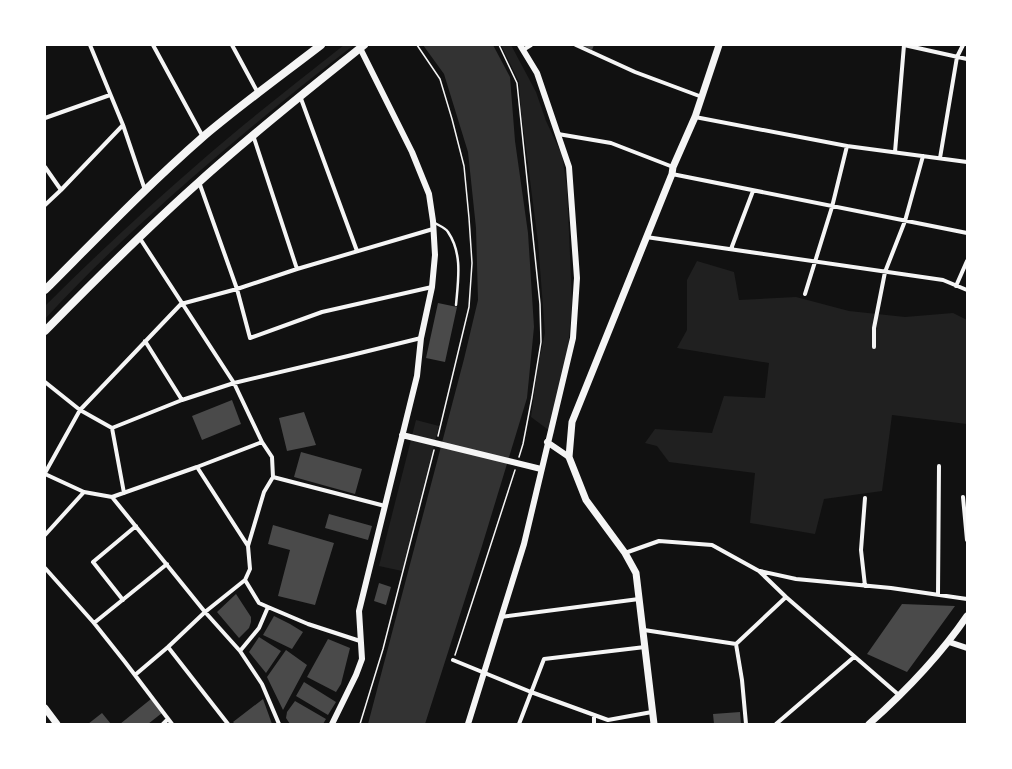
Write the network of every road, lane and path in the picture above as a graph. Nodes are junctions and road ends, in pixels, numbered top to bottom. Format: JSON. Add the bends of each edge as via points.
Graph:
{"nodes":[{"id":1,"x":90,"y":45,"type":"edge"},
{"id":2,"x":153,"y":45,"type":"edge"},
{"id":3,"x":232,"y":45,"type":"edge"},
{"id":4,"x":321,"y":45,"type":"edge"},
{"id":5,"x":416,"y":45,"type":"edge"},
{"id":6,"x":499,"y":45,"type":"edge"},
{"id":7,"x":531,"y":45,"type":"edge"},
{"id":8,"x":576,"y":45,"type":"edge"},
{"id":9,"x":719,"y":45,"type":"edge"},
{"id":10,"x":904,"y":45,"type":"edge"},
{"id":11,"x":963,"y":45,"type":"edge"},
{"id":12,"x":362,"y":47,"type":"edge"},
{"id":13,"x":522,"y":48,"type":"edge"},
{"id":14,"x":957,"y":57,"type":"junction"},
{"id":15,"x":967,"y":59,"type":"edge"},
{"id":16,"x":258,"y":93,"type":"junction"},
{"id":17,"x":110,"y":95,"type":"junction"},
{"id":18,"x":300,"y":96,"type":"junction"},
{"id":19,"x":702,"y":97,"type":"junction"},
{"id":20,"x":695,"y":117,"type":"junction"},
{"id":21,"x":45,"y":118,"type":"edge"},
{"id":22,"x":123,"y":125,"type":"junction"},
{"id":23,"x":558,"y":134,"type":"junction"},
{"id":24,"x":253,"y":135,"type":"junction"},
{"id":25,"x":203,"y":138,"type":"junction"},
{"id":26,"x":847,"y":146,"type":"junction"},
{"id":27,"x":895,"y":152,"type":"junction"},
{"id":28,"x":923,"y":156,"type":"junction"},
{"id":29,"x":940,"y":158,"type":"junction"},
{"id":30,"x":967,"y":162,"type":"edge"},
{"id":31,"x":45,"y":167,"type":"edge"},
{"id":32,"x":673,"y":167,"type":"junction"},
{"id":33,"x":672,"y":174,"type":"junction"},
{"id":34,"x":199,"y":181,"type":"junction"},
{"id":35,"x":61,"y":190,"type":"junction"},
{"id":36,"x":145,"y":191,"type":"junction"},
{"id":37,"x":753,"y":191,"type":"junction"},
{"id":38,"x":45,"y":205,"type":"edge"},
{"id":39,"x":832,"y":207,"type":"junction"},
{"id":40,"x":433,"y":221,"type":"junction"},
{"id":41,"x":905,"y":221,"type":"junction"},
{"id":42,"x":433,"y":229,"type":"junction"},
{"id":43,"x":967,"y":233,"type":"edge"},
{"id":44,"x":139,"y":237,"type":"junction"},
{"id":45,"x":646,"y":237,"type":"junction"},
{"id":46,"x":731,"y":249,"type":"junction"},
{"id":47,"x":357,"y":251,"type":"junction"},
{"id":48,"x":815,"y":261,"type":"junction"},
{"id":49,"x":967,"y":261,"type":"edge"},
{"id":50,"x":297,"y":269,"type":"junction"},
{"id":51,"x":885,"y":272,"type":"junction"},
{"id":52,"x":956,"y":286,"type":"junction"},
{"id":53,"x":432,"y":287,"type":"junction"},
{"id":54,"x":237,"y":289,"type":"junction"},
{"id":55,"x":45,"y":290,"type":"edge"},
{"id":56,"x":967,"y":290,"type":"edge"},
{"id":57,"x":805,"y":294,"type":"dead end"},
{"id":58,"x":181,"y":304,"type":"junction"},
{"id":59,"x":456,"y":305,"type":"dead end"},
{"id":60,"x":45,"y":331,"type":"edge"},
{"id":61,"x":421,"y":338,"type":"junction"},
{"id":62,"x":145,"y":341,"type":"junction"},
{"id":63,"x":874,"y":347,"type":"dead end"},
{"id":64,"x":45,"y":382,"type":"edge"},
{"id":65,"x":234,"y":383,"type":"junction"},
{"id":66,"x":182,"y":400,"type":"junction"},
{"id":67,"x":80,"y":410,"type":"junction"},
{"id":68,"x":112,"y":428,"type":"junction"},
{"id":69,"x":402,"y":435,"type":"junction"},
{"id":70,"x":262,"y":442,"type":"junction"},
{"id":71,"x":436,"y":442,"type":"dead end"},
{"id":72,"x":547,"y":442,"type":"junction"},
{"id":73,"x":434,"y":450,"type":"dead end"},
{"id":74,"x":569,"y":457,"type":"junction"},
{"id":75,"x":518,"y":458,"type":"dead end"},
{"id":76,"x":516,"y":466,"type":"dead end"},
{"id":77,"x":939,"y":466,"type":"dead end"},
{"id":78,"x":197,"y":467,"type":"junction"},
{"id":79,"x":541,"y":469,"type":"junction"},
{"id":80,"x":45,"y":474,"type":"edge"},
{"id":81,"x":273,"y":478,"type":"junction"},
{"id":82,"x":84,"y":492,"type":"junction"},
{"id":83,"x":124,"y":493,"type":"junction"},
{"id":84,"x":112,"y":497,"type":"junction"},
{"id":85,"x":963,"y":497,"type":"dead end"},
{"id":86,"x":865,"y":498,"type":"dead end"},
{"id":87,"x":385,"y":506,"type":"junction"},
{"id":88,"x":136,"y":526,"type":"junction"},
{"id":89,"x":45,"y":536,"type":"edge"},
{"id":90,"x":967,"y":540,"type":"edge"},
{"id":91,"x":248,"y":546,"type":"junction"},
{"id":92,"x":625,"y":554,"type":"junction"},
{"id":93,"x":167,"y":564,"type":"junction"},
{"id":94,"x":45,"y":568,"type":"edge"},
{"id":95,"x":759,"y":571,"type":"junction"},
{"id":96,"x":245,"y":580,"type":"junction"},
{"id":97,"x":865,"y":586,"type":"junction"},
{"id":98,"x":938,"y":595,"type":"junction"},
{"id":99,"x":786,"y":597,"type":"junction"},
{"id":100,"x":640,"y":599,"type":"junction"},
{"id":101,"x":967,"y":599,"type":"edge"},
{"id":102,"x":123,"y":600,"type":"junction"},
{"id":103,"x":268,"y":607,"type":"junction"},
{"id":104,"x":205,"y":612,"type":"junction"},
{"id":105,"x":967,"y":616,"type":"edge"},
{"id":106,"x":500,"y":617,"type":"junction"},
{"id":107,"x":94,"y":623,"type":"junction"},
{"id":108,"x":644,"y":630,"type":"junction"},
{"id":109,"x":360,"y":641,"type":"junction"},
{"id":110,"x":949,"y":642,"type":"junction"},
{"id":111,"x":736,"y":644,"type":"junction"},
{"id":112,"x":168,"y":647,"type":"junction"},
{"id":113,"x":644,"y":647,"type":"junction"},
{"id":114,"x":967,"y":648,"type":"edge"},
{"id":115,"x":240,"y":651,"type":"junction"},
{"id":116,"x":854,"y":657,"type":"junction"},
{"id":117,"x":453,"y":660,"type":"joint"},
{"id":118,"x":485,"y":672,"type":"junction"},
{"id":119,"x":135,"y":675,"type":"junction"},
{"id":120,"x":531,"y":692,"type":"junction"},
{"id":121,"x":900,"y":696,"type":"junction"},
{"id":122,"x":45,"y":708,"type":"edge"},
{"id":123,"x":652,"y":712,"type":"junction"},
{"id":124,"x":594,"y":715,"type":"junction"},
{"id":125,"x":168,"y":719,"type":"junction"},
{"id":126,"x":57,"y":724,"type":"edge"},
{"id":127,"x":162,"y":724,"type":"edge"},
{"id":128,"x":172,"y":724,"type":"edge"},
{"id":129,"x":228,"y":724,"type":"edge"},
{"id":130,"x":279,"y":724,"type":"edge"},
{"id":131,"x":332,"y":724,"type":"edge"},
{"id":132,"x":360,"y":724,"type":"edge"},
{"id":133,"x":468,"y":724,"type":"edge"},
{"id":134,"x":519,"y":724,"type":"edge"},
{"id":135,"x":594,"y":724,"type":"edge"},
{"id":136,"x":654,"y":724,"type":"edge"},
{"id":137,"x":746,"y":724,"type":"edge"},
{"id":138,"x":776,"y":724,"type":"edge"},
{"id":139,"x":869,"y":724,"type":"edge"}],
"edges":[{"from":1,"to":17,"type":"street"},
{"from":2,"to":25,"type":"street"},
{"from":3,"to":16,"type":"street"},
{"from":4,"to":16,"type":"highway"},
{"from":5,"to":71,"type":"path","via":[[440,79],[464,166],[470,218],[472,263],[469,307]]},
{"from":6,"to":75,"type":"path","via":[[517,83],[540,296],[541,342],[523,444]]},
{"from":7,"to":13,"type":"street"},
{"from":8,"to":19,"type":"street","via":[[635,72]]},
{"from":9,"to":19,"type":"main road"},
{"from":10,"to":14,"type":"street"},
{"from":10,"to":27,"type":"street"},
{"from":11,"to":14,"type":"street"},
{"from":12,"to":18,"type":"highway"},
{"from":12,"to":40,"type":"street","via":[[417,164],[429,194]]},
{"from":13,"to":23,"type":"street","via":[[537,73]]},
{"from":14,"to":15,"type":"street"},
{"from":14,"to":29,"type":"street"},
{"from":16,"to":25,"type":"highway"},
{"from":17,"to":21,"type":"street"},
{"from":17,"to":22,"type":"street"},
{"from":18,"to":24,"type":"highway"},
{"from":18,"to":47,"type":"street"},
{"from":19,"to":20,"type":"main road"},
{"from":20,"to":26,"type":"street"},
{"from":20,"to":32,"type":"main road"},
{"from":22,"to":35,"type":"street"},
{"from":22,"to":36,"type":"street"},
{"from":23,"to":32,"type":"street","via":[[611,143]]},
{"from":23,"to":72,"type":"street","via":[[569,167],[576,278],[573,338]]},
{"from":24,"to":34,"type":"highway"},
{"from":24,"to":50,"type":"street"},
{"from":25,"to":36,"type":"highway"},
{"from":26,"to":27,"type":"street"},
{"from":26,"to":39,"type":"street"},
{"from":27,"to":28,"type":"street"},
{"from":28,"to":29,"type":"street"},
{"from":28,"to":41,"type":"street"},
{"from":29,"to":30,"type":"street"},
{"from":31,"to":35,"type":"street"},
{"from":32,"to":33,"type":"main road"},
{"from":33,"to":37,"type":"street"},
{"from":33,"to":45,"type":"main road"},
{"from":34,"to":44,"type":"highway"},
{"from":34,"to":54,"type":"street"},
{"from":35,"to":38,"type":"street"},
{"from":36,"to":55,"type":"highway"},
{"from":37,"to":39,"type":"street"},
{"from":37,"to":46,"type":"street"},
{"from":39,"to":41,"type":"street"},
{"from":39,"to":48,"type":"street"},
{"from":40,"to":42,"type":"street"},
{"from":40,"to":59,"type":"lane","via":[[448,231],[455,247],[459,267]]},
{"from":41,"to":43,"type":"street"},
{"from":41,"to":51,"type":"street"},
{"from":42,"to":47,"type":"street"},
{"from":42,"to":53,"type":"street","via":[[435,255]]},
{"from":44,"to":58,"type":"street"},
{"from":44,"to":60,"type":"highway"},
{"from":45,"to":46,"type":"street"},
{"from":45,"to":74,"type":"main road","via":[[572,422]]},
{"from":46,"to":48,"type":"street"},
{"from":47,"to":50,"type":"street"},
{"from":48,"to":51,"type":"street"},
{"from":48,"to":57,"type":"street"},
{"from":49,"to":52,"type":"street"},
{"from":50,"to":54,"type":"street"},
{"from":51,"to":52,"type":"street","via":[[942,280]]},
{"from":51,"to":63,"type":"street","via":[[874,328]]},
{"from":52,"to":56,"type":"street"},
{"from":53,"to":54,"type":"street","via":[[322,312],[250,338]]},
{"from":53,"to":61,"type":"street"},
{"from":54,"to":58,"type":"street"},
{"from":58,"to":62,"type":"street"},
{"from":58,"to":65,"type":"street"},
{"from":61,"to":65,"type":"street"},
{"from":61,"to":69,"type":"street","via":[[417,376]]},
{"from":62,"to":66,"type":"street"},
{"from":62,"to":67,"type":"street"},
{"from":64,"to":67,"type":"street"},
{"from":65,"to":66,"type":"street"},
{"from":65,"to":70,"type":"street"},
{"from":66,"to":68,"type":"street"},
{"from":67,"to":68,"type":"street"},
{"from":67,"to":80,"type":"street"},
{"from":68,"to":83,"type":"street"},
{"from":69,"to":79,"type":"street"},
{"from":69,"to":87,"type":"street"},
{"from":70,"to":78,"type":"street"},
{"from":70,"to":81,"type":"street","via":[[272,457]]},
{"from":72,"to":74,"type":"street"},
{"from":72,"to":79,"type":"street"},
{"from":73,"to":132,"type":"path","via":[[387,634]]},
{"from":74,"to":92,"type":"main road","via":[[586,500]]},
{"from":76,"to":117,"type":"path"},
{"from":77,"to":98,"type":"street"},
{"from":78,"to":83,"type":"street"},
{"from":78,"to":91,"type":"street"},
{"from":79,"to":106,"type":"street","via":[[524,544]]},
{"from":80,"to":82,"type":"street"},
{"from":81,"to":87,"type":"street"},
{"from":81,"to":91,"type":"street","via":[[264,492]]},
{"from":82,"to":84,"type":"street"},
{"from":82,"to":89,"type":"street"},
{"from":83,"to":84,"type":"street"},
{"from":84,"to":88,"type":"street"},
{"from":85,"to":90,"type":"street"},
{"from":86,"to":97,"type":"street","via":[[861,550]]},
{"from":87,"to":109,"type":"street","via":[[359,611]]},
{"from":88,"to":93,"type":"street"},
{"from":88,"to":102,"type":"street","via":[[93,562]]},
{"from":91,"to":96,"type":"street","via":[[250,570]]},
{"from":92,"to":95,"type":"street","via":[[659,541],[712,545]]},
{"from":92,"to":100,"type":"main road","via":[[636,573]]},
{"from":93,"to":102,"type":"street"},
{"from":93,"to":104,"type":"street"},
{"from":94,"to":107,"type":"street"},
{"from":95,"to":97,"type":"street","via":[[796,579]]},
{"from":95,"to":99,"type":"street"},
{"from":96,"to":103,"type":"street","via":[[259,603]]},
{"from":96,"to":104,"type":"street"},
{"from":97,"to":98,"type":"street"},
{"from":98,"to":101,"type":"street"},
{"from":99,"to":111,"type":"street"},
{"from":99,"to":116,"type":"street"},
{"from":100,"to":106,"type":"street"},
{"from":100,"to":108,"type":"main road"},
{"from":102,"to":107,"type":"street"},
{"from":103,"to":109,"type":"street","via":[[308,624]]},
{"from":103,"to":115,"type":"street","via":[[259,628]]},
{"from":104,"to":112,"type":"street"},
{"from":104,"to":115,"type":"street"},
{"from":105,"to":110,"type":"main road"},
{"from":106,"to":118,"type":"street"},
{"from":107,"to":119,"type":"street"},
{"from":108,"to":111,"type":"street"},
{"from":108,"to":113,"type":"main road"},
{"from":109,"to":131,"type":"street","via":[[362,659]]},
{"from":110,"to":114,"type":"street"},
{"from":110,"to":121,"type":"main road"},
{"from":111,"to":137,"type":"street"},
{"from":112,"to":119,"type":"street"},
{"from":112,"to":129,"type":"street"},
{"from":113,"to":120,"type":"street","via":[[544,659]]},
{"from":113,"to":123,"type":"main road"},
{"from":115,"to":130,"type":"street","via":[[262,684]]},
{"from":116,"to":121,"type":"street"},
{"from":116,"to":138,"type":"street"},
{"from":117,"to":118,"type":"street"},
{"from":118,"to":120,"type":"street"},
{"from":118,"to":133,"type":"street"},
{"from":119,"to":125,"type":"street"},
{"from":120,"to":124,"type":"street"},
{"from":120,"to":134,"type":"street"},
{"from":121,"to":139,"type":"main road"},
{"from":122,"to":126,"type":"main road"},
{"from":123,"to":124,"type":"street","via":[[608,720]]},
{"from":123,"to":136,"type":"main road"},
{"from":124,"to":135,"type":"street"},
{"from":125,"to":127,"type":"street"},
{"from":125,"to":128,"type":"street"}]}
